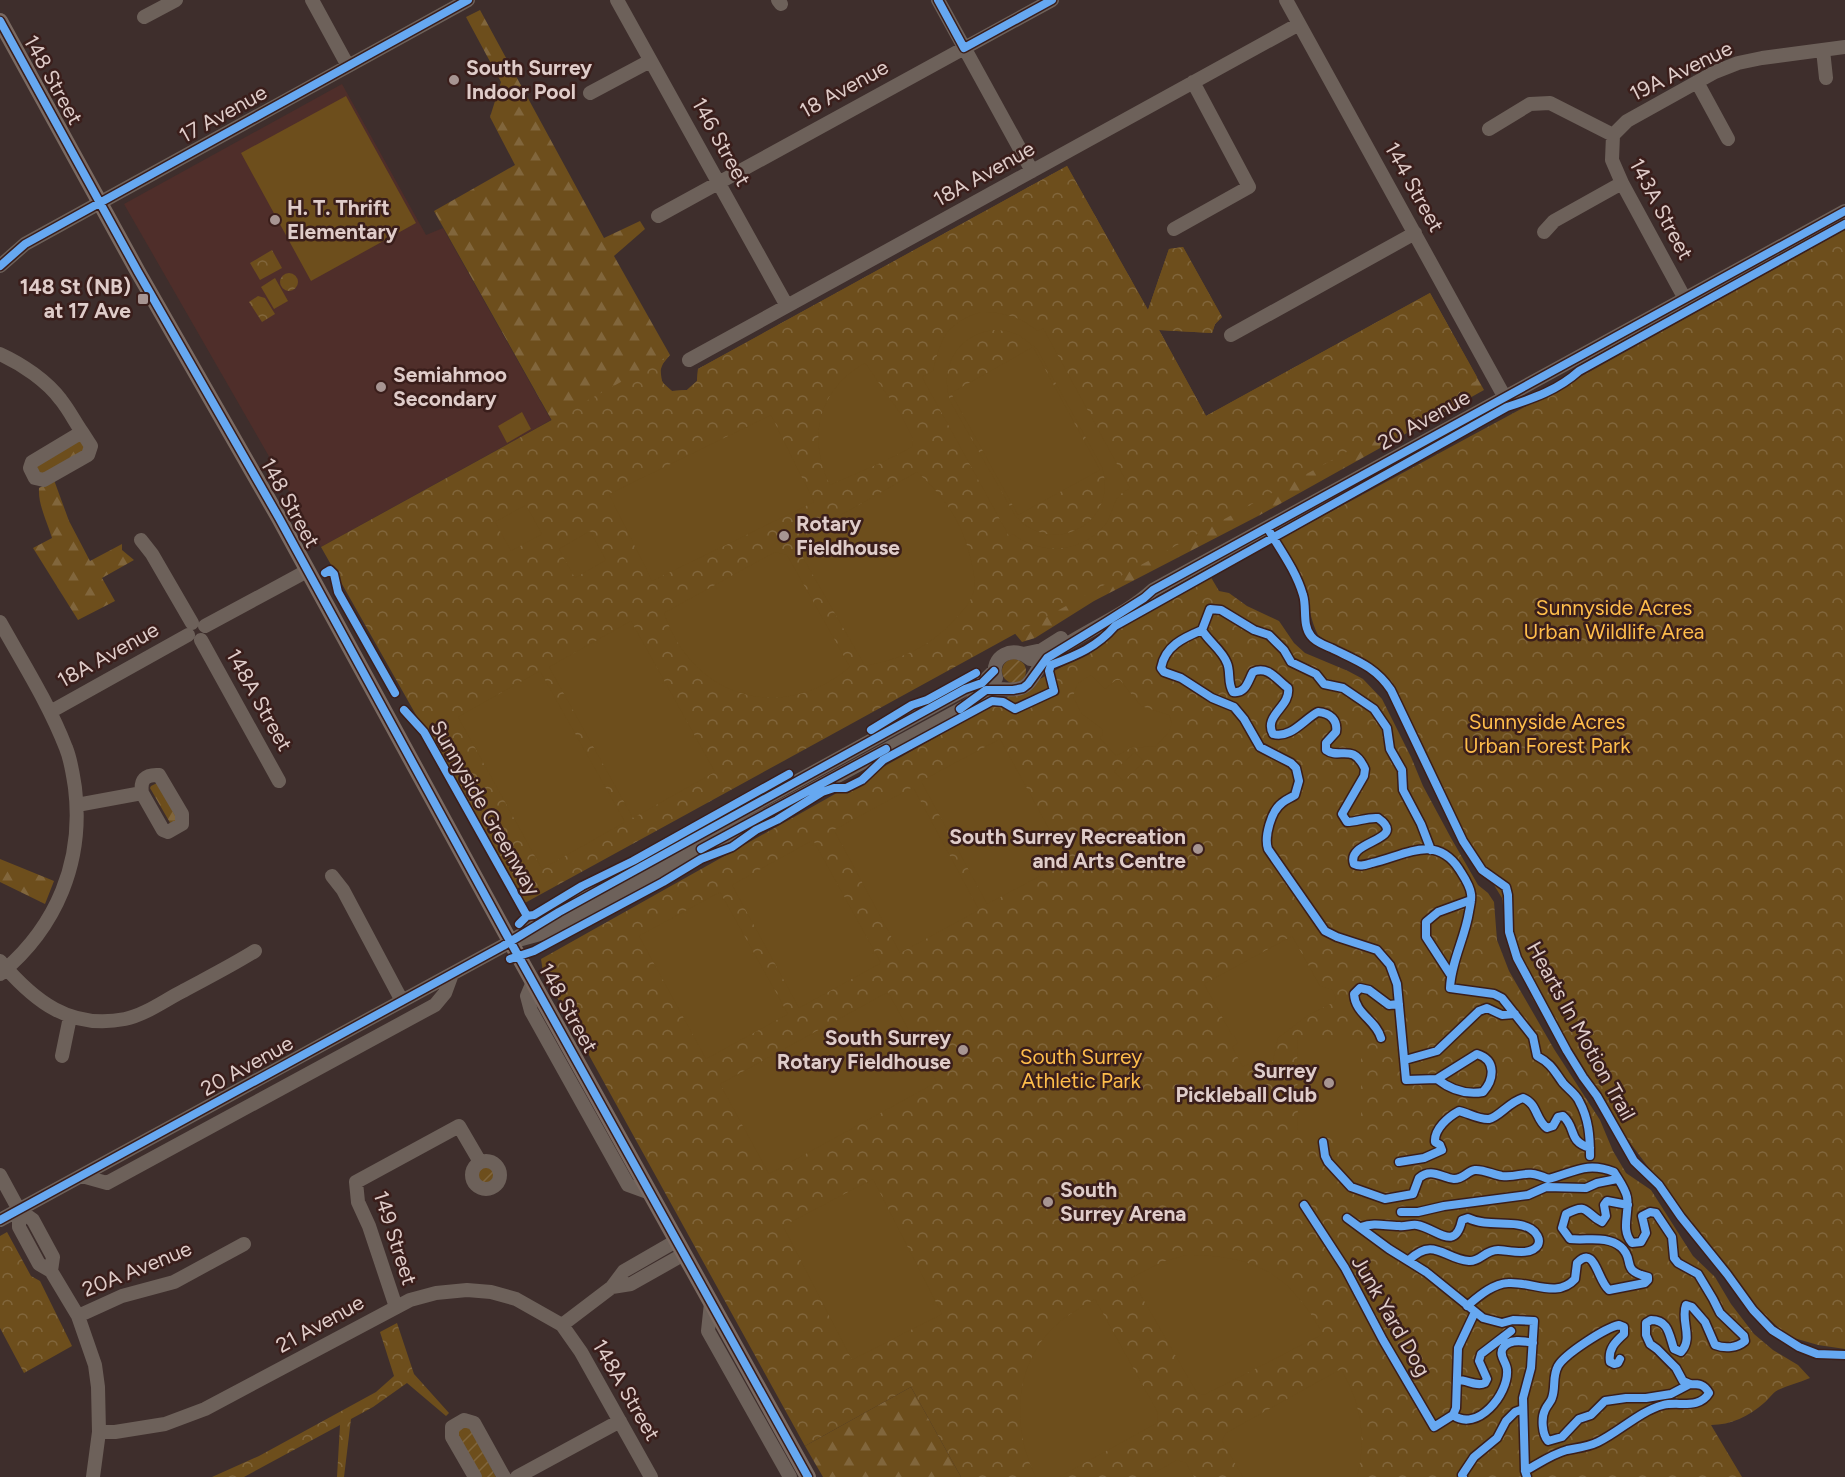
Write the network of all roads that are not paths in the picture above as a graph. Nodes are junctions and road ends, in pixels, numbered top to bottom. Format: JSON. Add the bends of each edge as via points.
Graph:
{"nodes":[{"id":1,"x":176,"y":0,"type":"edge"},
{"id":2,"x":312,"y":0,"type":"edge"},
{"id":3,"x":468,"y":0,"type":"edge"},
{"id":4,"x":616,"y":0,"type":"edge"},
{"id":5,"x":938,"y":0,"type":"edge"},
{"id":6,"x":1052,"y":0,"type":"edge"},
{"id":7,"x":1286,"y":0,"type":"edge"},
{"id":8,"x":144,"y":17,"type":"dead end"},
{"id":9,"x":0,"y":21,"type":"edge"},
{"id":10,"x":1299,"y":24,"type":"junction"},
{"id":11,"x":1845,"y":47,"type":"edge"},
{"id":12,"x":964,"y":48,"type":"junction"},
{"id":13,"x":1823,"y":50,"type":"junction"},
{"id":14,"x":650,"y":61,"type":"junction"},
{"id":15,"x":348,"y":66,"type":"junction"},
{"id":16,"x":1826,"y":78,"type":"dead end"},
{"id":17,"x":1193,"y":82,"type":"junction"},
{"id":18,"x":1697,"y":82,"type":"junction"},
{"id":19,"x":590,"y":93,"type":"dead end"},
{"id":20,"x":1489,"y":129,"type":"dead end"},
{"id":21,"x":1613,"y":135,"type":"junction"},
{"id":22,"x":1728,"y":140,"type":"dead end"},
{"id":23,"x":1032,"y":171,"type":"junction"},
{"id":24,"x":719,"y":181,"type":"junction"},
{"id":25,"x":1622,"y":183,"type":"junction"},
{"id":26,"x":100,"y":202,"type":"junction"},
{"id":27,"x":1845,"y":211,"type":"edge"},
{"id":28,"x":658,"y":216,"type":"dead end"},
{"id":29,"x":1174,"y":229,"type":"dead end"},
{"id":30,"x":1415,"y":232,"type":"junction"},
{"id":31,"x":1544,"y":232,"type":"dead end"},
{"id":32,"x":0,"y":267,"type":"edge"},
{"id":33,"x":1685,"y":299,"type":"junction"},
{"id":34,"x":788,"y":306,"type":"junction"},
{"id":35,"x":1231,"y":335,"type":"dead end"},
{"id":36,"x":0,"y":354,"type":"edge"},
{"id":37,"x":689,"y":360,"type":"dead end"},
{"id":38,"x":1504,"y":396,"type":"junction"},
{"id":39,"x":82,"y":432,"type":"dead end"},
{"id":40,"x":141,"y":540,"type":"dead end"},
{"id":41,"x":308,"y":571,"type":"junction"},
{"id":42,"x":1153,"y":590,"type":"junction"},
{"id":43,"x":0,"y":622,"type":"edge"},
{"id":44,"x":195,"y":628,"type":"junction"},
{"id":45,"x":1023,"y":654,"type":"junction"},
{"id":46,"x":994,"y":672,"type":"junction"},
{"id":47,"x":1033,"y":677,"type":"junction"},
{"id":48,"x":1007,"y":689,"type":"junction"},
{"id":49,"x":50,"y":712,"type":"junction"},
{"id":50,"x":279,"y":781,"type":"dead end"},
{"id":51,"x":142,"y":794,"type":"dead end"},
{"id":52,"x":77,"y":805,"type":"junction"},
{"id":53,"x":332,"y":876,"type":"dead end"},
{"id":54,"x":511,"y":942,"type":"junction"},
{"id":55,"x":255,"y":951,"type":"dead end"},
{"id":56,"x":2,"y":968,"type":"edge"},
{"id":57,"x":452,"y":974,"type":"junction"},
{"id":58,"x":402,"y":1001,"type":"junction"},
{"id":59,"x":70,"y":1017,"type":"junction"},
{"id":60,"x":62,"y":1056,"type":"dead end"},
{"id":61,"x":480,"y":1162,"type":"dead end"},
{"id":62,"x":0,"y":1175,"type":"edge"},
{"id":63,"x":82,"y":1176,"type":"junction"},
{"id":64,"x":19,"y":1210,"type":"junction"},
{"id":65,"x":0,"y":1220,"type":"edge"},
{"id":66,"x":244,"y":1244,"type":"dead end"},
{"id":67,"x":680,"y":1248,"type":"junction"},
{"id":68,"x":711,"y":1303,"type":"junction"},
{"id":69,"x":396,"y":1307,"type":"junction"},
{"id":70,"x":78,"y":1316,"type":"junction"},
{"id":71,"x":562,"y":1325,"type":"junction"},
{"id":72,"x":620,"y":1421,"type":"junction"},
{"id":73,"x":99,"y":1432,"type":"junction"},
{"id":74,"x":93,"y":1477,"type":"edge"},
{"id":75,"x":475,"y":1477,"type":"edge"},
{"id":76,"x":504,"y":1477,"type":"edge"},
{"id":77,"x":517,"y":1477,"type":"edge"},
{"id":78,"x":651,"y":1477,"type":"edge"},
{"id":79,"x":790,"y":1477,"type":"edge"},
{"id":80,"x":808,"y":1477,"type":"edge"}],
"edges":[{"from":1,"to":8,"type":"street"},
{"from":2,"to":15,"type":"street"},
{"from":3,"to":15,"type":"street","name":"17 Avenue"},
{"from":4,"to":14,"type":"street","name":"146 Street"},
{"from":5,"to":12,"type":"street"},
{"from":6,"to":12,"type":"street","name":"18 Avenue"},
{"from":7,"to":10,"type":"street","name":"144 Street"},
{"from":9,"to":26,"type":"main road","name":"148 Street"},
{"from":10,"to":17,"type":"street","name":"18A Avenue"},
{"from":10,"to":30,"type":"street","name":"144 Street"},
{"from":11,"to":13,"type":"street","name":"19A Avenue"},
{"from":12,"to":23,"type":"street"},
{"from":12,"to":24,"type":"street","name":"18 Avenue"},
{"from":13,"to":16,"type":"street"},
{"from":13,"to":18,"type":"street","name":"19A Avenue","via":[[1738,63]]},
{"from":14,"to":19,"type":"street"},
{"from":14,"to":24,"type":"street","name":"146 Street"},
{"from":15,"to":26,"type":"street","name":"17 Avenue"},
{"from":17,"to":23,"type":"street","name":"18A Avenue"},
{"from":17,"to":29,"type":"street","via":[[1249,187]]},
{"from":18,"to":21,"type":"street","name":"19A Avenue","via":[[1627,121]]},
{"from":18,"to":22,"type":"street"},
{"from":20,"to":21,"type":"street","via":[[1530,104],[1550,103]]},
{"from":21,"to":25,"type":"street","name":"143A Street","via":[[1612,160]]},
{"from":23,"to":34,"type":"street","name":"18A Avenue"},
{"from":24,"to":28,"type":"street","name":"18 Avenue"},
{"from":24,"to":34,"type":"street","name":"146 Street"},
{"from":25,"to":31,"type":"street","via":[[1554,221]]},
{"from":25,"to":33,"type":"street","name":"143A Street"},
{"from":26,"to":32,"type":"street","name":"17 Avenue","via":[[25,244]]},
{"from":26,"to":41,"type":"main road","name":"148 Street"},
{"from":27,"to":33,"type":"street","name":"20 Avenue"},
{"from":30,"to":35,"type":"street"},
{"from":30,"to":38,"type":"street","name":"144 Street"},
{"from":33,"to":38,"type":"street","name":"20 Avenue"},
{"from":34,"to":37,"type":"street","name":"18A Avenue"},
{"from":36,"to":39,"type":"street","via":[[33,374],[60,398]]},
{"from":38,"to":42,"type":"street","name":"20 Avenue"},
{"from":40,"to":44,"type":"street"},
{"from":41,"to":44,"type":"street","name":"18A Avenue"},
{"from":41,"to":54,"type":"main road","name":"148 Street"},
{"from":42,"to":45,"type":"street","name":"20 Avenue","via":[[1140,592],[1041,650]]},
{"from":42,"to":47,"type":"street","name":"20 Avenue","via":[[1047,658]]},
{"from":43,"to":49,"type":"street"},
{"from":44,"to":49,"type":"street","name":"18A Avenue"},
{"from":44,"to":50,"type":"street","name":"148A Street","via":[[206,634],[201,640]]},
{"from":45,"to":46,"type":"street","via":[[1004,654]]},
{"from":45,"to":47,"type":"street","via":[[1032,662]]},
{"from":46,"to":48,"type":"street"},
{"from":46,"to":54,"type":"street","name":"20 Avenue","via":[[982,683],[559,912]]},
{"from":47,"to":48,"type":"street","via":[[1023,688]]},
{"from":48,"to":54,"type":"street","name":"20 Avenue","via":[[986,690],[957,711],[551,931]]},
{"from":49,"to":52,"type":"street","via":[[67,749]]},
{"from":51,"to":52,"type":"street"},
{"from":52,"to":56,"type":"street","via":[[74,853],[60,897],[25,952]]},
{"from":53,"to":58,"type":"street"},
{"from":54,"to":57,"type":"street","name":"20 Avenue"},
{"from":54,"to":67,"type":"main road","name":"148 Street"},
{"from":55,"to":59,"type":"street","via":[[127,1018],[99,1022]]},
{"from":56,"to":59,"type":"street","via":[[41,1002]]},
{"from":57,"to":58,"type":"street","name":"20 Avenue"},
{"from":57,"to":63,"type":"street","name":"20 Avenue","via":[[435,1005],[107,1183]]},
{"from":58,"to":63,"type":"street","name":"20 Avenue"},
{"from":59,"to":60,"type":"street"},
{"from":61,"to":69,"type":"street","name":"149 Street","via":[[459,1126],[356,1182],[358,1202]]},
{"from":62,"to":64,"type":"street"},
{"from":63,"to":64,"type":"street","name":"20 Avenue"},
{"from":64,"to":65,"type":"street","name":"20 Avenue"},
{"from":64,"to":70,"type":"street","via":[[33,1220],[53,1257],[51,1271]]},
{"from":66,"to":70,"type":"street","name":"20A Avenue","via":[[174,1282],[122,1296]]},
{"from":67,"to":68,"type":"main road","name":"148 Street"},
{"from":67,"to":71,"type":"street","via":[[631,1284],[612,1287]]},
{"from":68,"to":79,"type":"street","via":[[708,1331]]},
{"from":68,"to":80,"type":"main road","name":"148 Street"},
{"from":69,"to":71,"type":"street","name":"21 Avenue","via":[[436,1293],[491,1292],[516,1299]]},
{"from":69,"to":73,"type":"street","name":"21 Avenue","via":[[205,1409],[165,1424]]},
{"from":70,"to":73,"type":"street","via":[[95,1365]]},
{"from":71,"to":72,"type":"street","name":"148A Street"},
{"from":72,"to":77,"type":"street"},
{"from":72,"to":78,"type":"street","name":"148A Street"},
{"from":73,"to":74,"type":"street"},
{"from":75,"to":76,"type":"street","via":[[452,1437],[452,1427],[464,1420],[474,1423]]}]}
